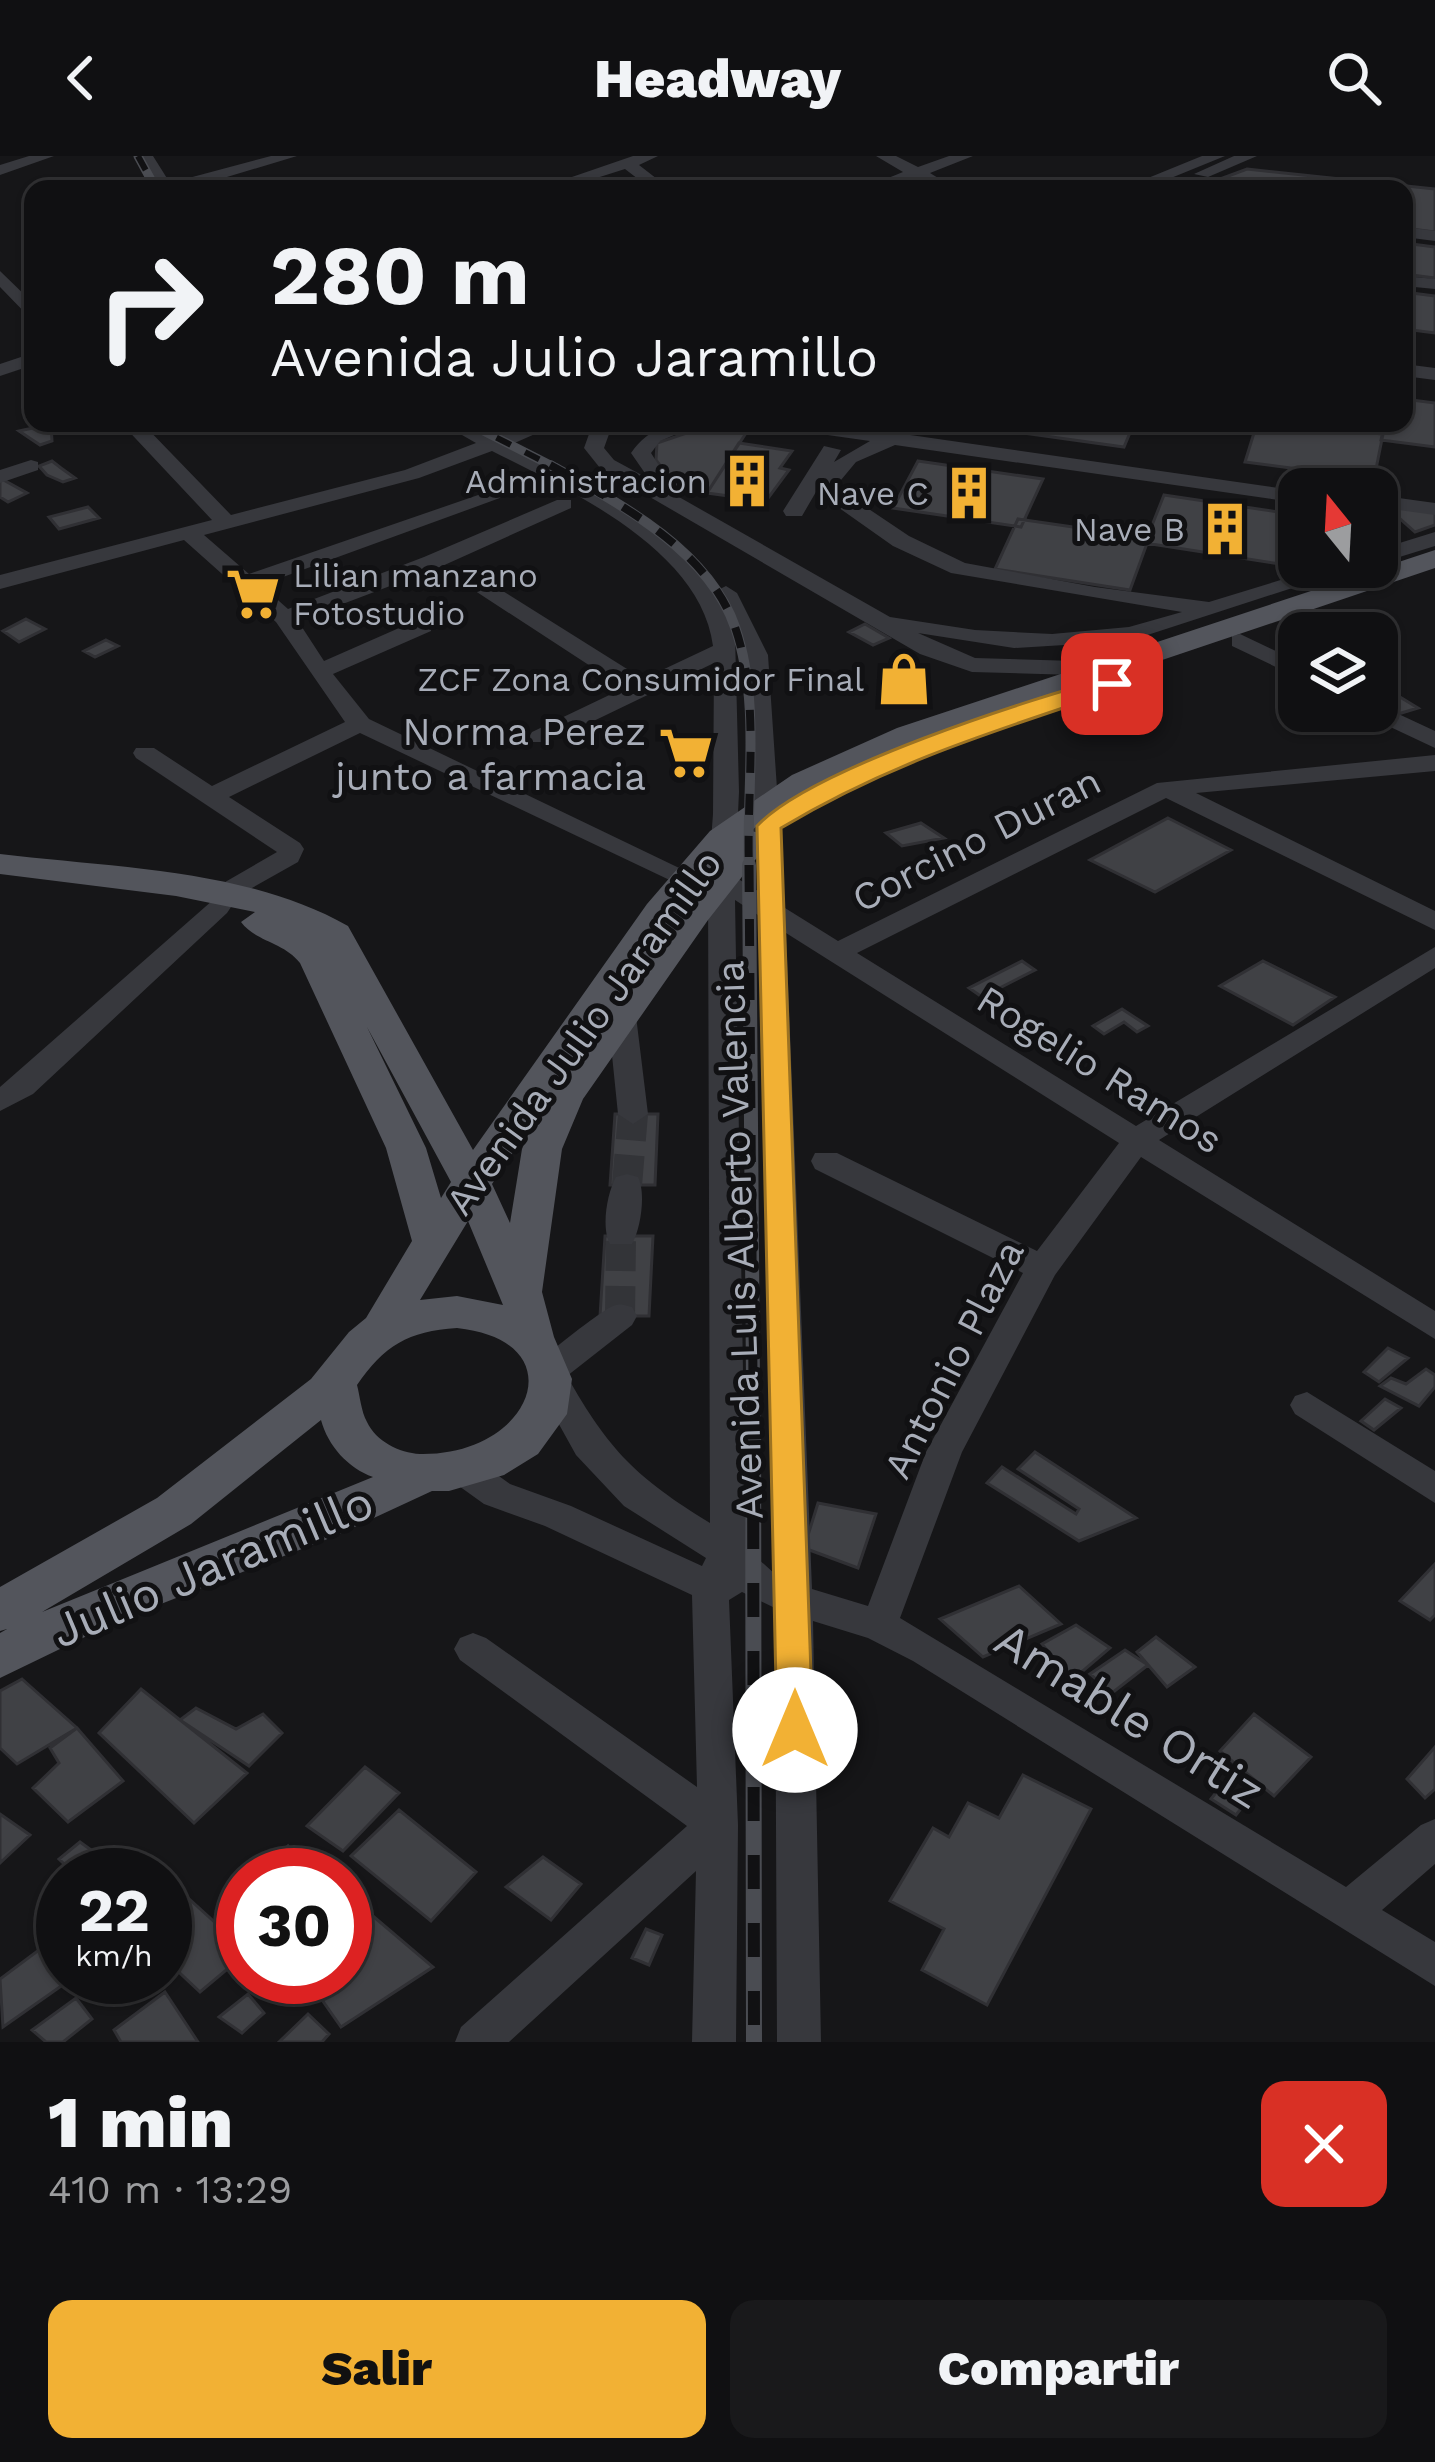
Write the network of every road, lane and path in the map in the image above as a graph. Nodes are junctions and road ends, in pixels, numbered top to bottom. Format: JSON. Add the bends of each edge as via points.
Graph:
{"nodes":[{"id":1,"x":46,"y":156,"type":"edge"},
{"id":2,"x":289,"y":156,"type":"edge"},
{"id":3,"x":601,"y":156,"type":"edge"},
{"id":4,"x":650,"y":156,"type":"edge"},
{"id":5,"x":884,"y":156,"type":"edge"},
{"id":6,"x":965,"y":156,"type":"edge"},
{"id":7,"x":1249,"y":156,"type":"edge"},
{"id":8,"x":1201,"y":158,"type":"edge"},
{"id":9,"x":623,"y":164,"type":"junction"},
{"id":10,"x":0,"y":170,"type":"edge"},
{"id":11,"x":917,"y":173,"type":"junction"},
{"id":12,"x":200,"y":180,"type":"edge"},
{"id":13,"x":573,"y":180,"type":"edge"},
{"id":14,"x":648,"y":180,"type":"edge"},
{"id":15,"x":896,"y":180,"type":"edge"},
{"id":16,"x":930,"y":180,"type":"edge"},
{"id":17,"x":1150,"y":180,"type":"edge"},
{"id":18,"x":1186,"y":180,"type":"edge"},
{"id":19,"x":0,"y":276,"type":"edge"},
{"id":20,"x":24,"y":305,"type":"edge"},
{"id":21,"x":140,"y":432,"type":"edge"},
{"id":22,"x":497,"y":432,"type":"edge"},
{"id":23,"x":600,"y":432,"type":"edge"},
{"id":24,"x":637,"y":432,"type":"edge"},
{"id":25,"x":667,"y":432,"type":"edge"},
{"id":26,"x":829,"y":432,"type":"edge"},
{"id":27,"x":858,"y":432,"type":"edge"},
{"id":28,"x":870,"y":432,"type":"edge"},
{"id":29,"x":892,"y":439,"type":"junction"},
{"id":30,"x":641,"y":453,"type":"junction"},
{"id":31,"x":31,"y":466,"type":"dead end"},
{"id":32,"x":0,"y":477,"type":"edge"},
{"id":33,"x":523,"y":486,"type":"dead end"},
{"id":34,"x":1278,"y":490,"type":"edge"},
{"id":35,"x":1278,"y":490,"type":"edge"},
{"id":36,"x":564,"y":504,"type":"dead end"},
{"id":37,"x":677,"y":504,"type":"junction"},
{"id":38,"x":1398,"y":504,"type":"edge"},
{"id":39,"x":1435,"y":509,"type":"edge"},
{"id":40,"x":794,"y":511,"type":"dead end"},
{"id":41,"x":220,"y":516,"type":"junction"},
{"id":42,"x":1398,"y":531,"type":"edge"},
{"id":43,"x":188,"y":532,"type":"junction"},
{"id":44,"x":1435,"y":538,"type":"edge"},
{"id":45,"x":1420,"y":554,"type":"edge"},
{"id":46,"x":0,"y":563,"type":"edge"},
{"id":47,"x":1435,"y":574,"type":"edge"},
{"id":48,"x":0,"y":581,"type":"edge"},
{"id":49,"x":246,"y":583,"type":"junction"},
{"id":50,"x":474,"y":583,"type":"dead end"},
{"id":51,"x":1280,"y":588,"type":"edge"},
{"id":52,"x":1210,"y":610,"type":"junction"},
{"id":53,"x":863,"y":612,"type":"junction"},
{"id":54,"x":285,"y":618,"type":"junction"},
{"id":55,"x":423,"y":626,"type":"dead end"},
{"id":56,"x":1240,"y":641,"type":"junction"},
{"id":57,"x":725,"y":649,"type":"junction"},
{"id":58,"x":1278,"y":660,"type":"edge"},
{"id":59,"x":1108,"y":669,"type":"junction"},
{"id":60,"x":320,"y":670,"type":"junction"},
{"id":61,"x":642,"y":689,"type":"junction"},
{"id":62,"x":1398,"y":723,"type":"edge"},
{"id":63,"x":360,"y":724,"type":"junction"},
{"id":64,"x":541,"y":737,"type":"dead end"},
{"id":65,"x":1435,"y":742,"type":"edge"},
{"id":66,"x":146,"y":753,"type":"dead end"},
{"id":67,"x":1435,"y":763,"type":"edge"},
{"id":68,"x":1166,"y":788,"type":"junction"},
{"id":69,"x":210,"y":796,"type":"junction"},
{"id":70,"x":768,"y":816,"type":"junction"},
{"id":71,"x":727,"y":836,"type":"junction"},
{"id":72,"x":0,"y":864,"type":"edge"},
{"id":73,"x":704,"y":879,"type":"junction"},
{"id":74,"x":0,"y":883,"type":"edge"},
{"id":75,"x":220,"y":901,"type":"junction"},
{"id":76,"x":769,"y":908,"type":"junction"},
{"id":77,"x":1435,"y":922,"type":"edge"},
{"id":78,"x":837,"y":952,"type":"junction"},
{"id":79,"x":1435,"y":956,"type":"edge"},
{"id":80,"x":622,"y":1016,"type":"junction"},
{"id":81,"x":0,"y":1101,"type":"edge"},
{"id":82,"x":633,"y":1114,"type":"tunnel mouth"},
{"id":83,"x":1139,"y":1138,"type":"junction"},
{"id":84,"x":826,"y":1161,"type":"dead end"},
{"id":85,"x":471,"y":1182,"type":"junction"},
{"id":86,"x":627,"y":1185,"type":"tunnel mouth"},
{"id":87,"x":621,"y":1236,"type":"tunnel mouth"},
{"id":88,"x":432,"y":1239,"type":"junction"},
{"id":89,"x":1042,"y":1268,"type":"junction"},
{"id":90,"x":520,"y":1292,"type":"junction"},
{"id":91,"x":620,"y":1316,"type":"dead end"},
{"id":92,"x":1435,"y":1327,"type":"edge"},
{"id":93,"x":382,"y":1329,"type":"junction"},
{"id":94,"x":543,"y":1364,"type":"junction"},
{"id":95,"x":335,"y":1386,"type":"junction"},
{"id":96,"x":1307,"y":1405,"type":"dead end"},
{"id":97,"x":444,"y":1473,"type":"junction"},
{"id":98,"x":1435,"y":1489,"type":"edge"},
{"id":99,"x":742,"y":1568,"type":"junction"},
{"id":100,"x":710,"y":1587,"type":"junction"},
{"id":101,"x":794,"y":1600,"type":"junction"},
{"id":102,"x":0,"y":1611,"type":"edge"},
{"id":103,"x":879,"y":1625,"type":"junction"},
{"id":104,"x":473,"y":1649,"type":"dead end"},
{"id":105,"x":0,"y":1657,"type":"edge"},
{"id":106,"x":718,"y":1825,"type":"junction"},
{"id":107,"x":1435,"y":1838,"type":"edge"},
{"id":108,"x":1349,"y":1911,"type":"junction"},
{"id":109,"x":1435,"y":1966,"type":"edge"},
{"id":110,"x":477,"y":2042,"type":"edge"},
{"id":111,"x":713,"y":2042,"type":"edge"},
{"id":112,"x":799,"y":2042,"type":"edge"}],
"edges":[{"from":1,"to":10,"type":"street"},
{"from":2,"to":12,"type":"street"},
{"from":3,"to":9,"type":"street"},
{"from":4,"to":9,"type":"street"},
{"from":5,"to":11,"type":"street"},
{"from":6,"to":11,"type":"street"},
{"from":7,"to":18,"type":"street"},
{"from":8,"to":17,"type":"street"},
{"from":9,"to":13,"type":"street"},
{"from":9,"to":14,"type":"street"},
{"from":11,"to":15,"type":"street"},
{"from":11,"to":16,"type":"street"},
{"from":19,"to":20,"type":"street"},
{"from":21,"to":41,"type":"street"},
{"from":22,"to":41,"type":"street"},
{"from":22,"to":57,"type":"street","name":"Avenida Luis Alberto Valencia","via":[[643,526],[699,582],[720,618]]},
{"from":22,"to":70,"type":"street","name":"Avenida Luis Alberto Valencia","via":[[654,522],[701,556],[721,582],[756,655]]},
{"from":23,"to":37,"type":"street","via":[[594,448],[607,464]]},
{"from":24,"to":30,"type":"street"},
{"from":25,"to":30,"type":"street"},
{"from":26,"to":40,"type":"street","via":[[832,447]]},
{"from":27,"to":29,"type":"street"},
{"from":28,"to":34,"type":"street"},
{"from":29,"to":35,"type":"street"},
{"from":29,"to":52,"type":"street","via":[[849,458],[830,478],[832,494],[850,511],[901,542],[1020,583]]},
{"from":30,"to":37,"type":"street"},
{"from":31,"to":32,"type":"street"},
{"from":33,"to":49,"type":"street"},
{"from":36,"to":54,"type":"street"},
{"from":37,"to":53,"type":"street"},
{"from":38,"to":39,"type":"street"},
{"from":41,"to":43,"type":"street"},
{"from":41,"to":46,"type":"street"},
{"from":42,"to":45,"type":"street"},
{"from":43,"to":48,"type":"street"},
{"from":43,"to":49,"type":"street"},
{"from":44,"to":45,"type":"street"},
{"from":45,"to":59,"type":"main road","name":"Avenida Julio Jaramillo"},
{"from":47,"to":56,"type":"main road","name":"Avenida Julio Jaramillo"},
{"from":49,"to":54,"type":"street"},
{"from":50,"to":61,"type":"street"},
{"from":51,"to":52,"type":"street"},
{"from":52,"to":53,"type":"street","via":[[1112,639],[1033,641]]},
{"from":53,"to":59,"type":"street","via":[[972,664]]},
{"from":54,"to":60,"type":"street"},
{"from":55,"to":60,"type":"street"},
{"from":56,"to":58,"type":"street"},
{"from":56,"to":70,"type":"main road","name":"Avenida Julio Jaramillo","via":[[900,756]]},
{"from":57,"to":61,"type":"street"},
{"from":57,"to":71,"type":"street","name":"Avenida Luis Alberto Valencia"},
{"from":59,"to":70,"type":"main road","name":"Avenida Julio Jaramillo","via":[[852,758]]},
{"from":60,"to":63,"type":"street"},
{"from":61,"to":64,"type":"street"},
{"from":62,"to":65,"type":"street"},
{"from":63,"to":69,"type":"street"},
{"from":63,"to":73,"type":"street","name":"Rogelio Ramos"},
{"from":66,"to":69,"type":"street"},
{"from":67,"to":68,"type":"street","name":"Corcino Duran"},
{"from":68,"to":77,"type":"street"},
{"from":68,"to":78,"type":"street","name":"Corcino Duran"},
{"from":69,"to":75,"type":"street","via":[[291,849]]},
{"from":70,"to":71,"type":"main road","name":"Avenida Julio Jaramillo"},
{"from":70,"to":73,"type":"main road","name":"Avenida Julio Jaramillo"},
{"from":70,"to":76,"type":"street","name":"Avenida Luis Alberto Valencia"},
{"from":71,"to":73,"type":"main road","name":"Avenida Julio Jaramillo"},
{"from":72,"to":75,"type":"main road"},
{"from":73,"to":76,"type":"street","name":"Rogelio Ramos"},
{"from":73,"to":80,"type":"main road","name":"Avenida Julio Jaramillo"},
{"from":73,"to":85,"type":"main road","name":"Avenida Julio Jaramillo"},
{"from":73,"to":99,"type":"street","name":"Avenida Luis Alberto Valencia"},
{"from":74,"to":75,"type":"main road"},
{"from":75,"to":81,"type":"street"},
{"from":75,"to":85,"type":"main road","via":[[315,918],[335,934]]},
{"from":75,"to":88,"type":"main road","via":[[303,942],[316,961],[406,1148]]},
{"from":76,"to":78,"type":"street","name":"Rogelio Ramos"},
{"from":76,"to":101,"type":"street","name":"Avenida Luis Alberto Valencia"},
{"from":78,"to":83,"type":"street","name":"Rogelio Ramos"},
{"from":79,"to":83,"type":"street","name":"Antonio Plaza"},
{"from":80,"to":82,"type":"street"},
{"from":80,"to":90,"type":"main road","name":"Avenida Julio Jaramillo","via":[[565,1096],[542,1149]]},
{"from":83,"to":89,"type":"street","name":"Antonio Plaza"},
{"from":83,"to":92,"type":"street","name":"Rogelio Ramos"},
{"from":84,"to":89,"type":"street"},
{"from":85,"to":88,"type":"main road","name":"Avenida Julio Jaramillo"},
{"from":85,"to":90,"type":"main road"},
{"from":86,"to":87,"type":"street"},
{"from":88,"to":93,"type":"main road","name":"Avenida Julio Jaramillo"},
{"from":89,"to":103,"type":"street","name":"Antonio Plaza","via":[[944,1452]]},
{"from":90,"to":94,"type":"main road","name":"Avenida Julio Jaramillo"},
{"from":91,"to":94,"type":"street","via":[[574,1356]]},
{"from":93,"to":94,"type":"main road","via":[[412,1316],[480,1313],[509,1324]]},
{"from":93,"to":95,"type":"main road","name":"Julio Jaramillo","via":[[351,1354]]},
{"from":94,"to":97,"type":"main road","name":"Julio Jaramillo","via":[[546,1407],[530,1434],[501,1456]]},
{"from":94,"to":99,"type":"street","name":"Amable Ortiz","via":[[588,1445],[638,1496]]},
{"from":95,"to":97,"type":"main road","name":"Julio Jaramillo","via":[[336,1418],[352,1445],[383,1466]]},
{"from":95,"to":102,"type":"main road","name":"Julio Jaramillo","via":[[172,1513]]},
{"from":96,"to":98,"type":"street"},
{"from":97,"to":100,"type":"street"},
{"from":97,"to":105,"type":"main road","name":"Julio Jaramillo"},
{"from":99,"to":100,"type":"street"},
{"from":99,"to":101,"type":"street","name":"Amable Ortiz"},
{"from":100,"to":106,"type":"street"},
{"from":101,"to":103,"type":"street","name":"Amable Ortiz"},
{"from":101,"to":112,"type":"street","name":"Avenida Luis Alberto Valencia"},
{"from":103,"to":108,"type":"street","name":"Amable Ortiz"},
{"from":104,"to":106,"type":"street"},
{"from":106,"to":110,"type":"street"},
{"from":106,"to":111,"type":"street"},
{"from":107,"to":108,"type":"street"},
{"from":108,"to":109,"type":"street","name":"Amable Ortiz"}]}
